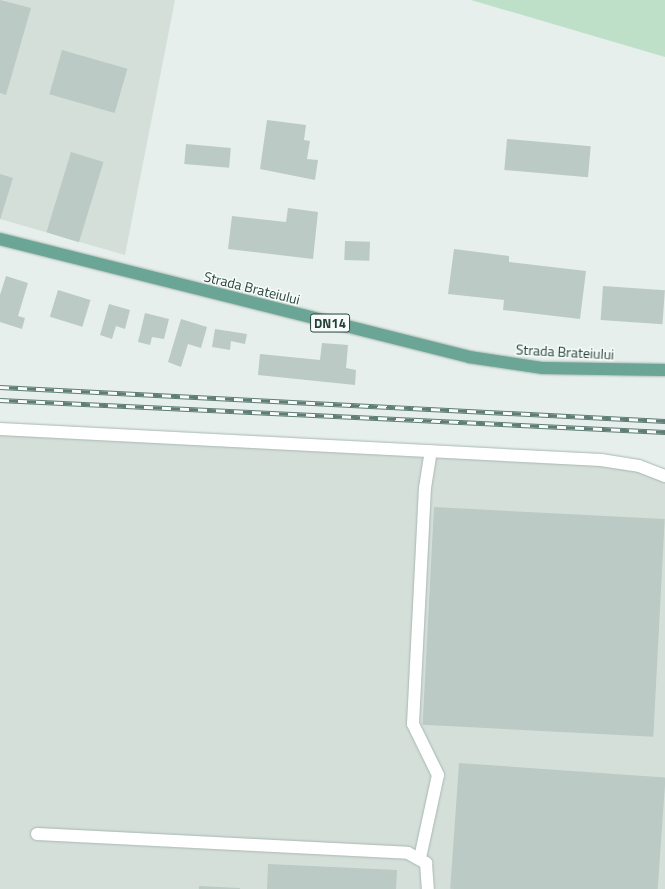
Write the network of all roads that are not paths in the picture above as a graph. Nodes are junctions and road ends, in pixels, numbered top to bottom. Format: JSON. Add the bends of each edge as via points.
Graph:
{"nodes":[{"id":1,"x":0,"y":239,"type":"edge"},
{"id":2,"x":665,"y":370,"type":"edge"},
{"id":3,"x":0,"y":429,"type":"edge"},
{"id":4,"x":431,"y":452,"type":"junction"},
{"id":5,"x":665,"y":476,"type":"edge"},
{"id":6,"x":37,"y":834,"type":"dead end"},
{"id":7,"x":420,"y":858,"type":"junction"},
{"id":8,"x":428,"y":889,"type":"edge"}],
"edges":[{"from":1,"to":2,"type":"main road","name":"Strada Brateiului","number":"DN14","via":[[499,363],[543,368]]},
{"from":3,"to":4,"type":"lane"},
{"from":4,"to":5,"type":"lane","via":[[601,460],[639,466]]},
{"from":4,"to":7,"type":"lane","via":[[425,488],[413,724],[438,775]]},
{"from":6,"to":7,"type":"lane","via":[[337,848],[408,853]]},
{"from":7,"to":8,"type":"lane","via":[[429,876]]}]}
